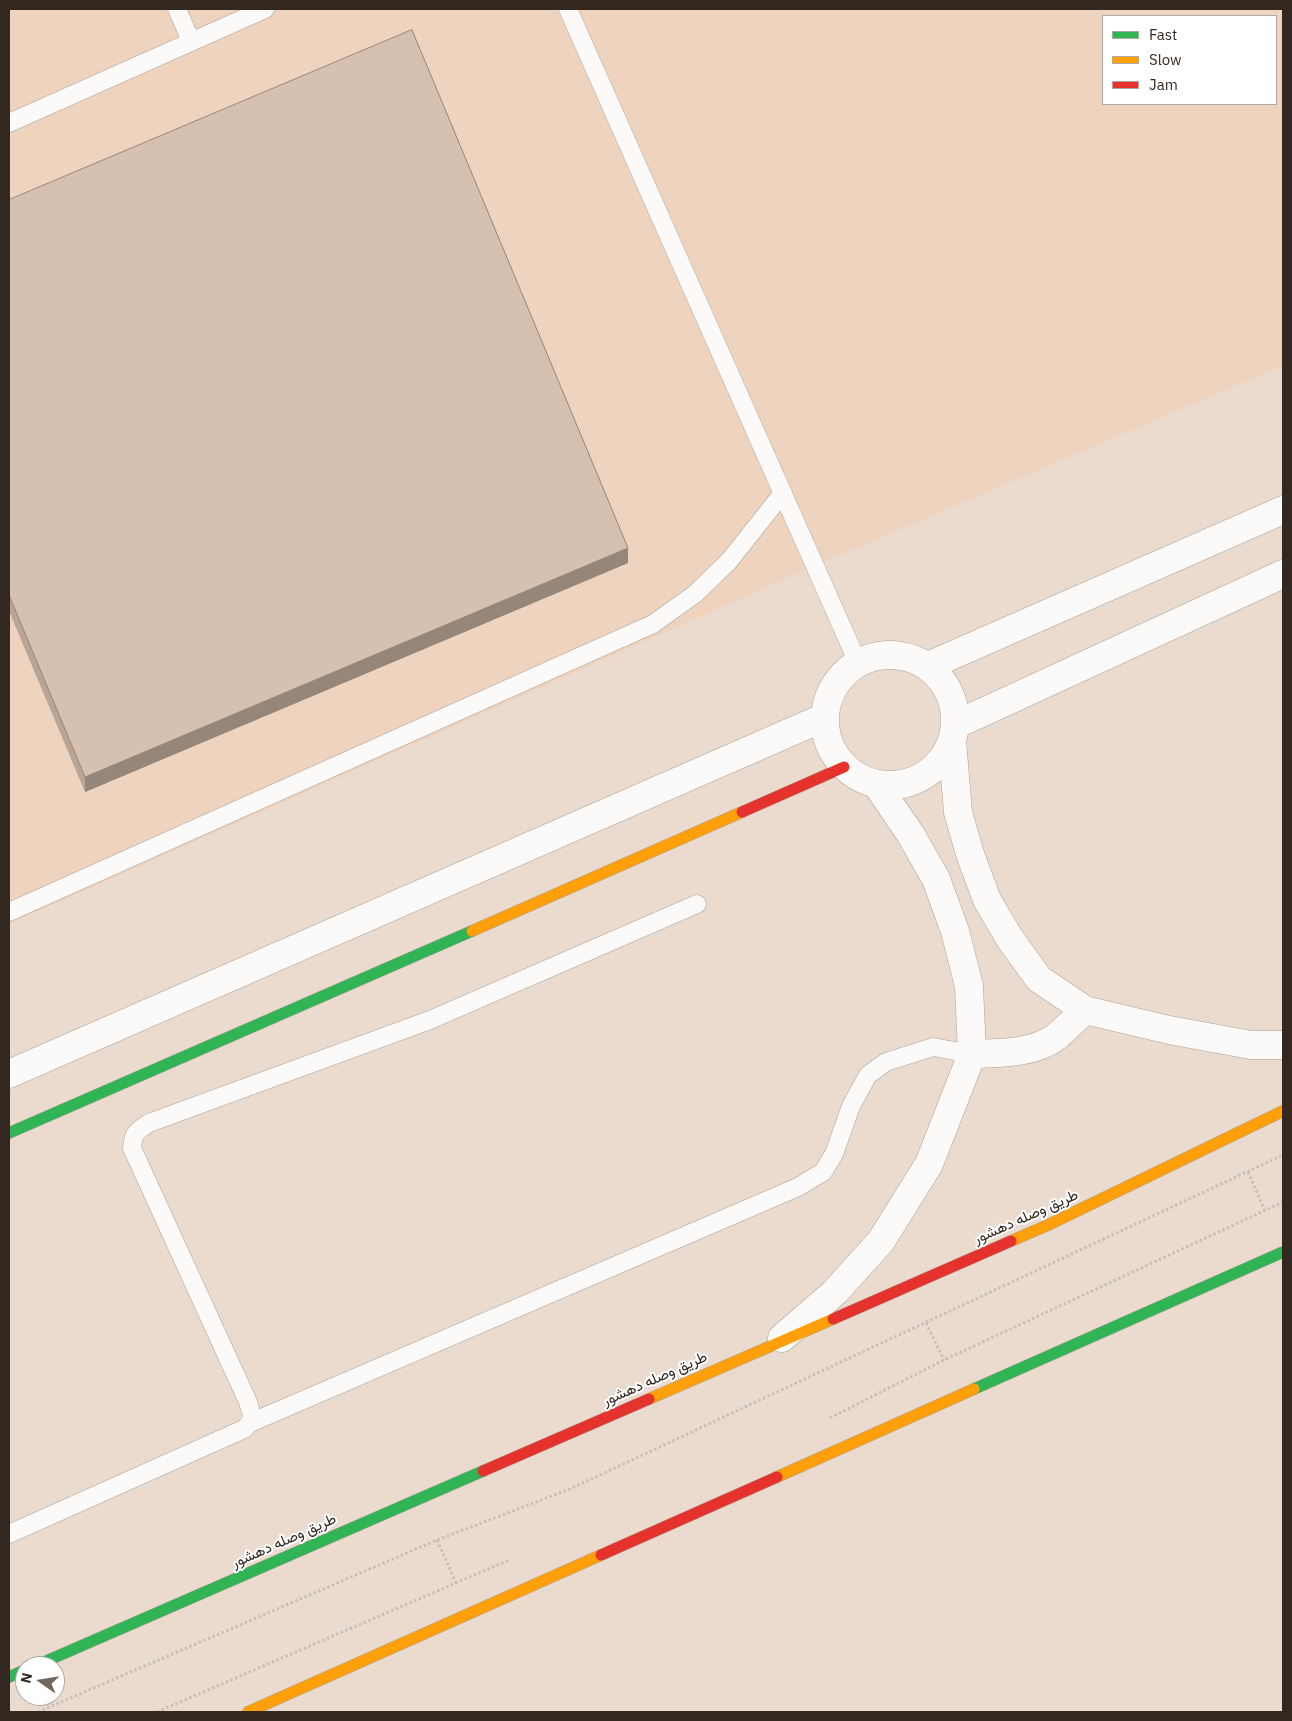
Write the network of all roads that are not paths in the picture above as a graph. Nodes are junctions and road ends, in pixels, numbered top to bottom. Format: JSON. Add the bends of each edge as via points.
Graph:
{"nodes":[{"id":1,"x":177,"y":9,"type":"edge"},
{"id":2,"x":265,"y":9,"type":"edge"},
{"id":3,"x":568,"y":9,"type":"edge"},
{"id":4,"x":191,"y":41,"type":"junction"},
{"id":5,"x":9,"y":123,"type":"edge"},
{"id":6,"x":783,"y":493,"type":"junction"},
{"id":7,"x":1281,"y":517,"type":"edge"},
{"id":8,"x":1283,"y":574,"type":"edge"},
{"id":9,"x":858,"y":663,"type":"junction"},
{"id":10,"x":928,"y":666,"type":"junction"},
{"id":11,"x":825,"y":717,"type":"junction"},
{"id":12,"x":954,"y":733,"type":"junction"},
{"id":13,"x":844,"y":767,"type":"junction"},
{"id":14,"x":877,"y":784,"type":"junction"},
{"id":15,"x":697,"y":904,"type":"dead end"},
{"id":16,"x":9,"y":912,"type":"edge"},
{"id":17,"x":1085,"y":1010,"type":"junction"},
{"id":18,"x":1283,"y":1046,"type":"edge"},
{"id":19,"x":972,"y":1054,"type":"junction"},
{"id":20,"x":9,"y":1074,"type":"edge"},
{"id":21,"x":1283,"y":1110,"type":"edge"},
{"id":22,"x":9,"y":1133,"type":"edge"},
{"id":23,"x":1283,"y":1252,"type":"edge"},
{"id":24,"x":776,"y":1344,"type":"junction"},
{"id":25,"x":250,"y":1424,"type":"junction"},
{"id":26,"x":9,"y":1534,"type":"edge"},
{"id":27,"x":58,"y":1656,"type":"edge"},
{"id":28,"x":248,"y":1712,"type":"edge"}],
"edges":[{"from":1,"to":4,"type":"lane"},
{"from":2,"to":4,"type":"lane"},
{"from":3,"to":6,"type":"lane"},
{"from":4,"to":5,"type":"lane"},
{"from":6,"to":9,"type":"lane"},
{"from":6,"to":16,"type":"lane","via":[[729,560],[695,594],[653,624]]},
{"from":7,"to":10,"type":"street"},
{"from":8,"to":12,"type":"street"},
{"from":9,"to":10,"type":"street","via":[[894,655],[912,658]]},
{"from":9,"to":11,"type":"street","via":[[842,677],[830,695]]},
{"from":10,"to":12,"type":"street","via":[[950,692]]},
{"from":11,"to":13,"type":"street","via":[[833,752]]},
{"from":11,"to":20,"type":"street"},
{"from":12,"to":14,"type":"street","via":[[944,757],[931,771],[915,781],[896,786]]},
{"from":12,"to":17,"type":"street","via":[[958,812],[987,900],[1039,979]]},
{"from":13,"to":14,"type":"street","via":[[859,778]]},
{"from":13,"to":22,"type":"main road"},
{"from":14,"to":19,"type":"street","via":[[936,879],[955,931],[968,986]]},
{"from":15,"to":25,"type":"lane","via":[[430,1020],[149,1123],[139,1130],[133,1137],[132,1148],[248,1402],[252,1416]]},
{"from":17,"to":18,"type":"street","via":[[1168,1030],[1251,1045]]},
{"from":17,"to":19,"type":"street","via":[[1054,1038],[1043,1043],[1023,1050]]},
{"from":19,"to":24,"type":"street","via":[[929,1164],[881,1241],[835,1292]]},
{"from":19,"to":25,"type":"lane","via":[[933,1047],[886,1062],[868,1075],[823,1172],[798,1186]]},
{"from":21,"to":24,"type":"main road","name":"طريق وصله دهشور","via":[[1048,1225]]},
{"from":23,"to":28,"type":"main road"},
{"from":24,"to":27,"type":"main road","name":"طريق وصله دهشور"},
{"from":25,"to":26,"type":"lane"}]}
